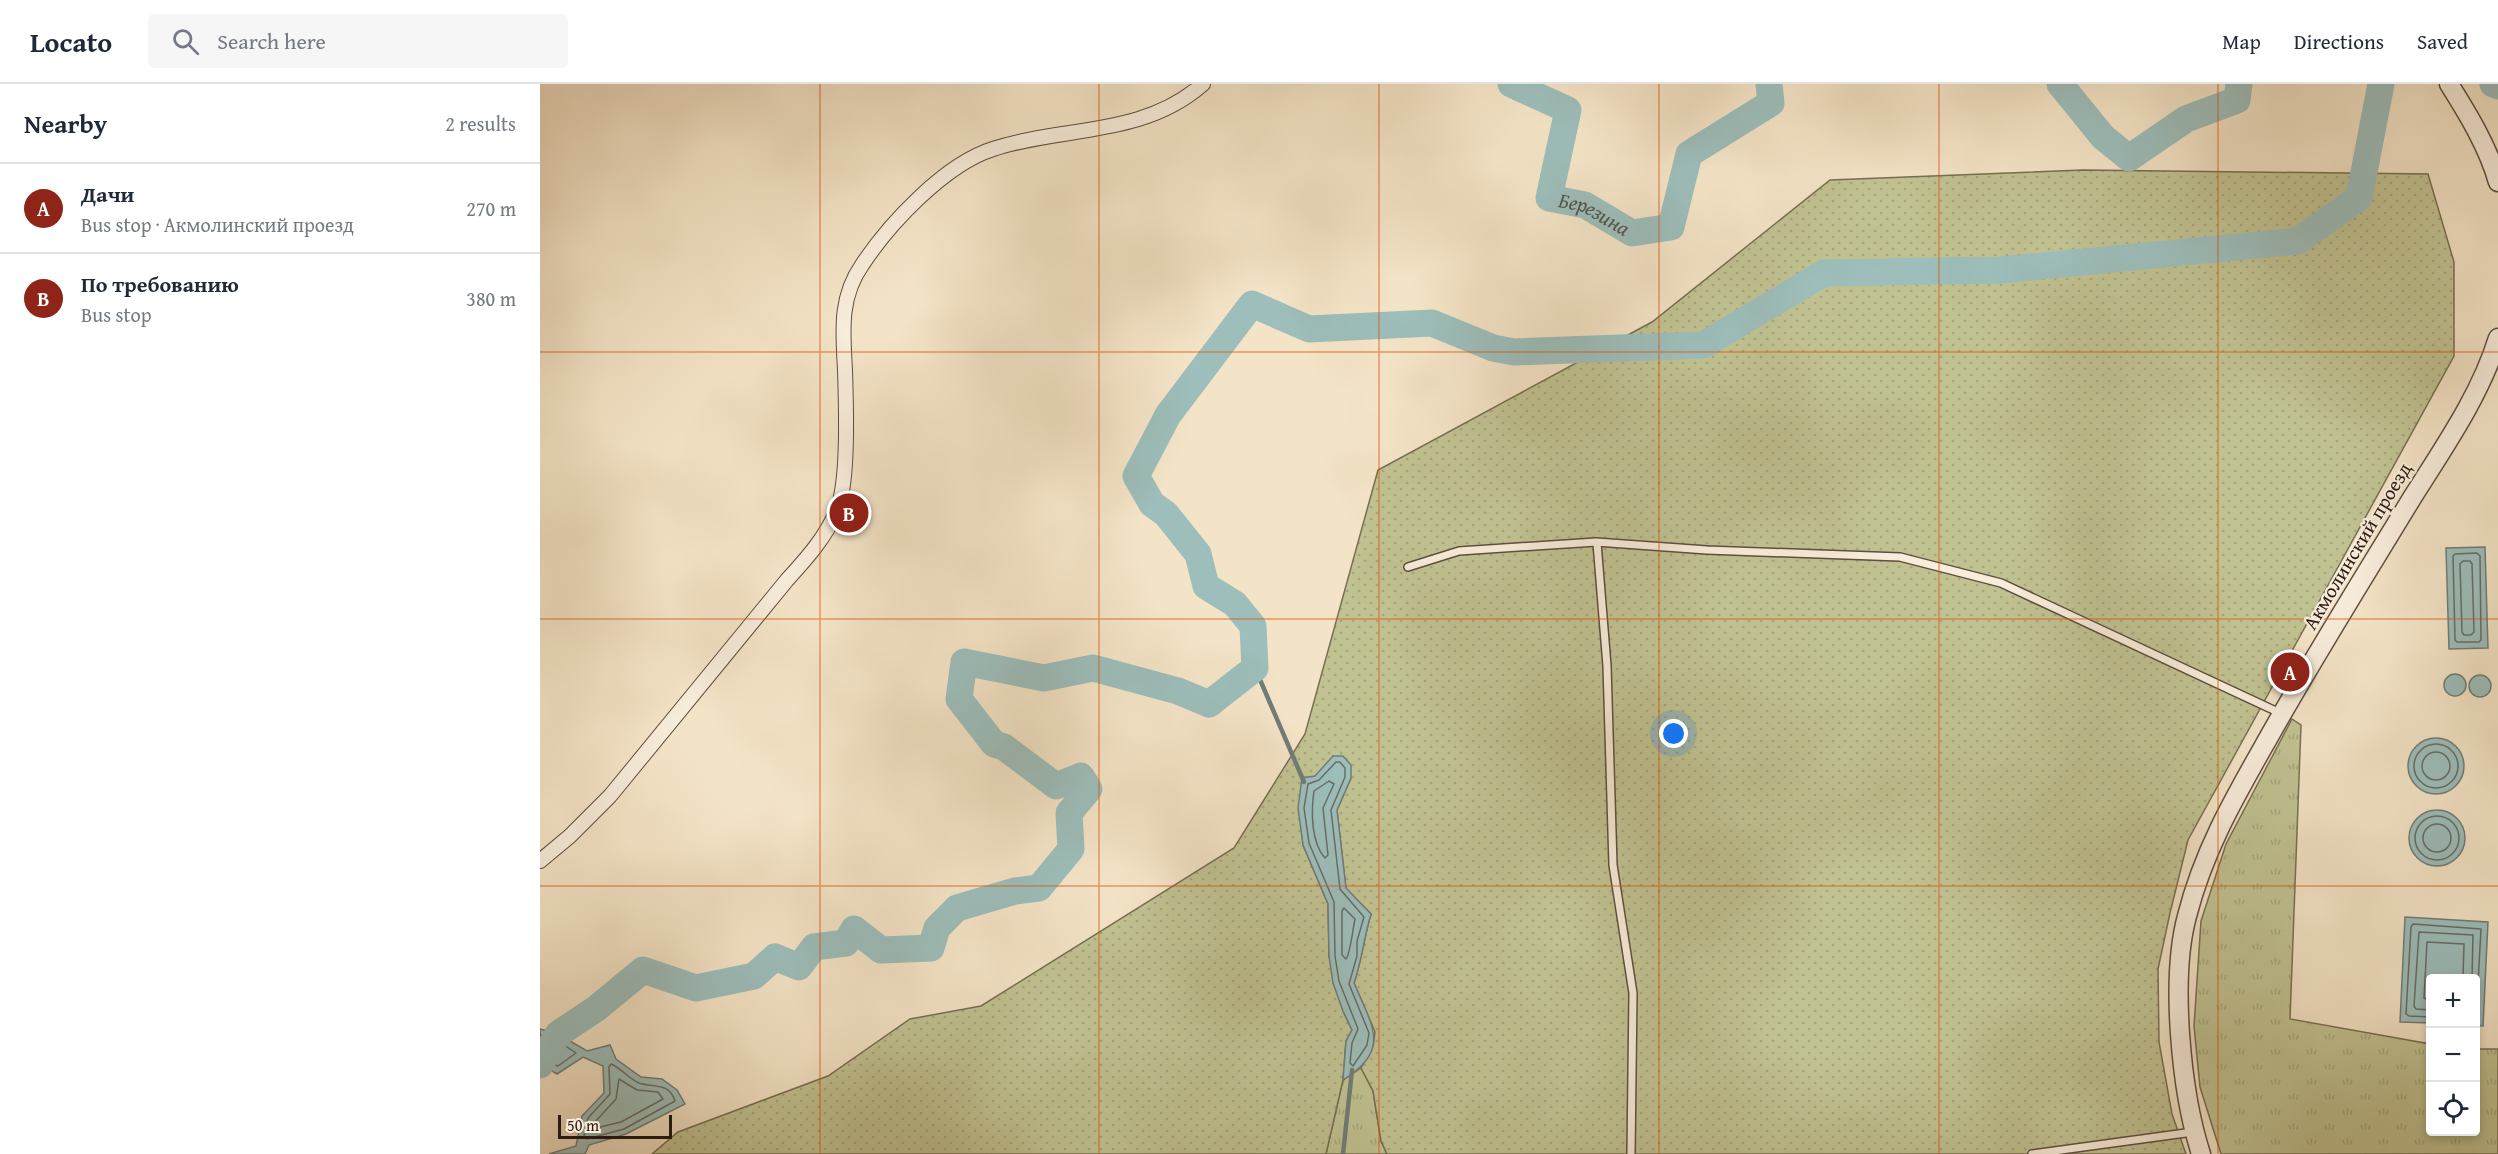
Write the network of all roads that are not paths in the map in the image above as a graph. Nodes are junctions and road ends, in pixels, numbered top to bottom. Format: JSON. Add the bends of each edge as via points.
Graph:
{"nodes":[{"id":1,"x":1203,"y":84,"type":"edge"},
{"id":2,"x":2449,"y":84,"type":"edge"},
{"id":3,"x":2498,"y":182,"type":"edge"},
{"id":4,"x":2498,"y":338,"type":"edge"},
{"id":5,"x":1597,"y":543,"type":"junction"},
{"id":6,"x":1408,"y":567,"type":"dead end"},
{"id":7,"x":2282,"y":714,"type":"junction"},
{"id":8,"x":540,"y":861,"type":"edge"},
{"id":9,"x":2193,"y":1132,"type":"junction"},
{"id":10,"x":1631,"y":1154,"type":"edge"},
{"id":11,"x":2032,"y":1154,"type":"edge"},
{"id":12,"x":2201,"y":1154,"type":"edge"}],
"edges":[{"from":1,"to":8,"type":"street","via":[[1151,116],[990,149],[946,176],[890,228],[861,265],[845,301],[844,472],[842,495],[829,527],[813,552],[610,796]]},
{"from":2,"to":3,"type":"street","via":[[2467,112]]},
{"from":4,"to":7,"type":"street","name":"Акмолинский проезд","via":[[2475,395]]},
{"from":5,"to":6,"type":"lane","via":[[1459,551]]},
{"from":5,"to":7,"type":"lane","via":[[1899,557],[2001,583]]},
{"from":5,"to":10,"type":"lane","via":[[1607,666],[1613,865],[1633,993]]},
{"from":7,"to":9,"type":"street","name":"Акмолинский проезд","via":[[2220,824],[2186,918],[2179,971],[2180,1041]]},
{"from":9,"to":11,"type":"lane"},
{"from":9,"to":12,"type":"street","name":"Акмолинский проезд"}]}
